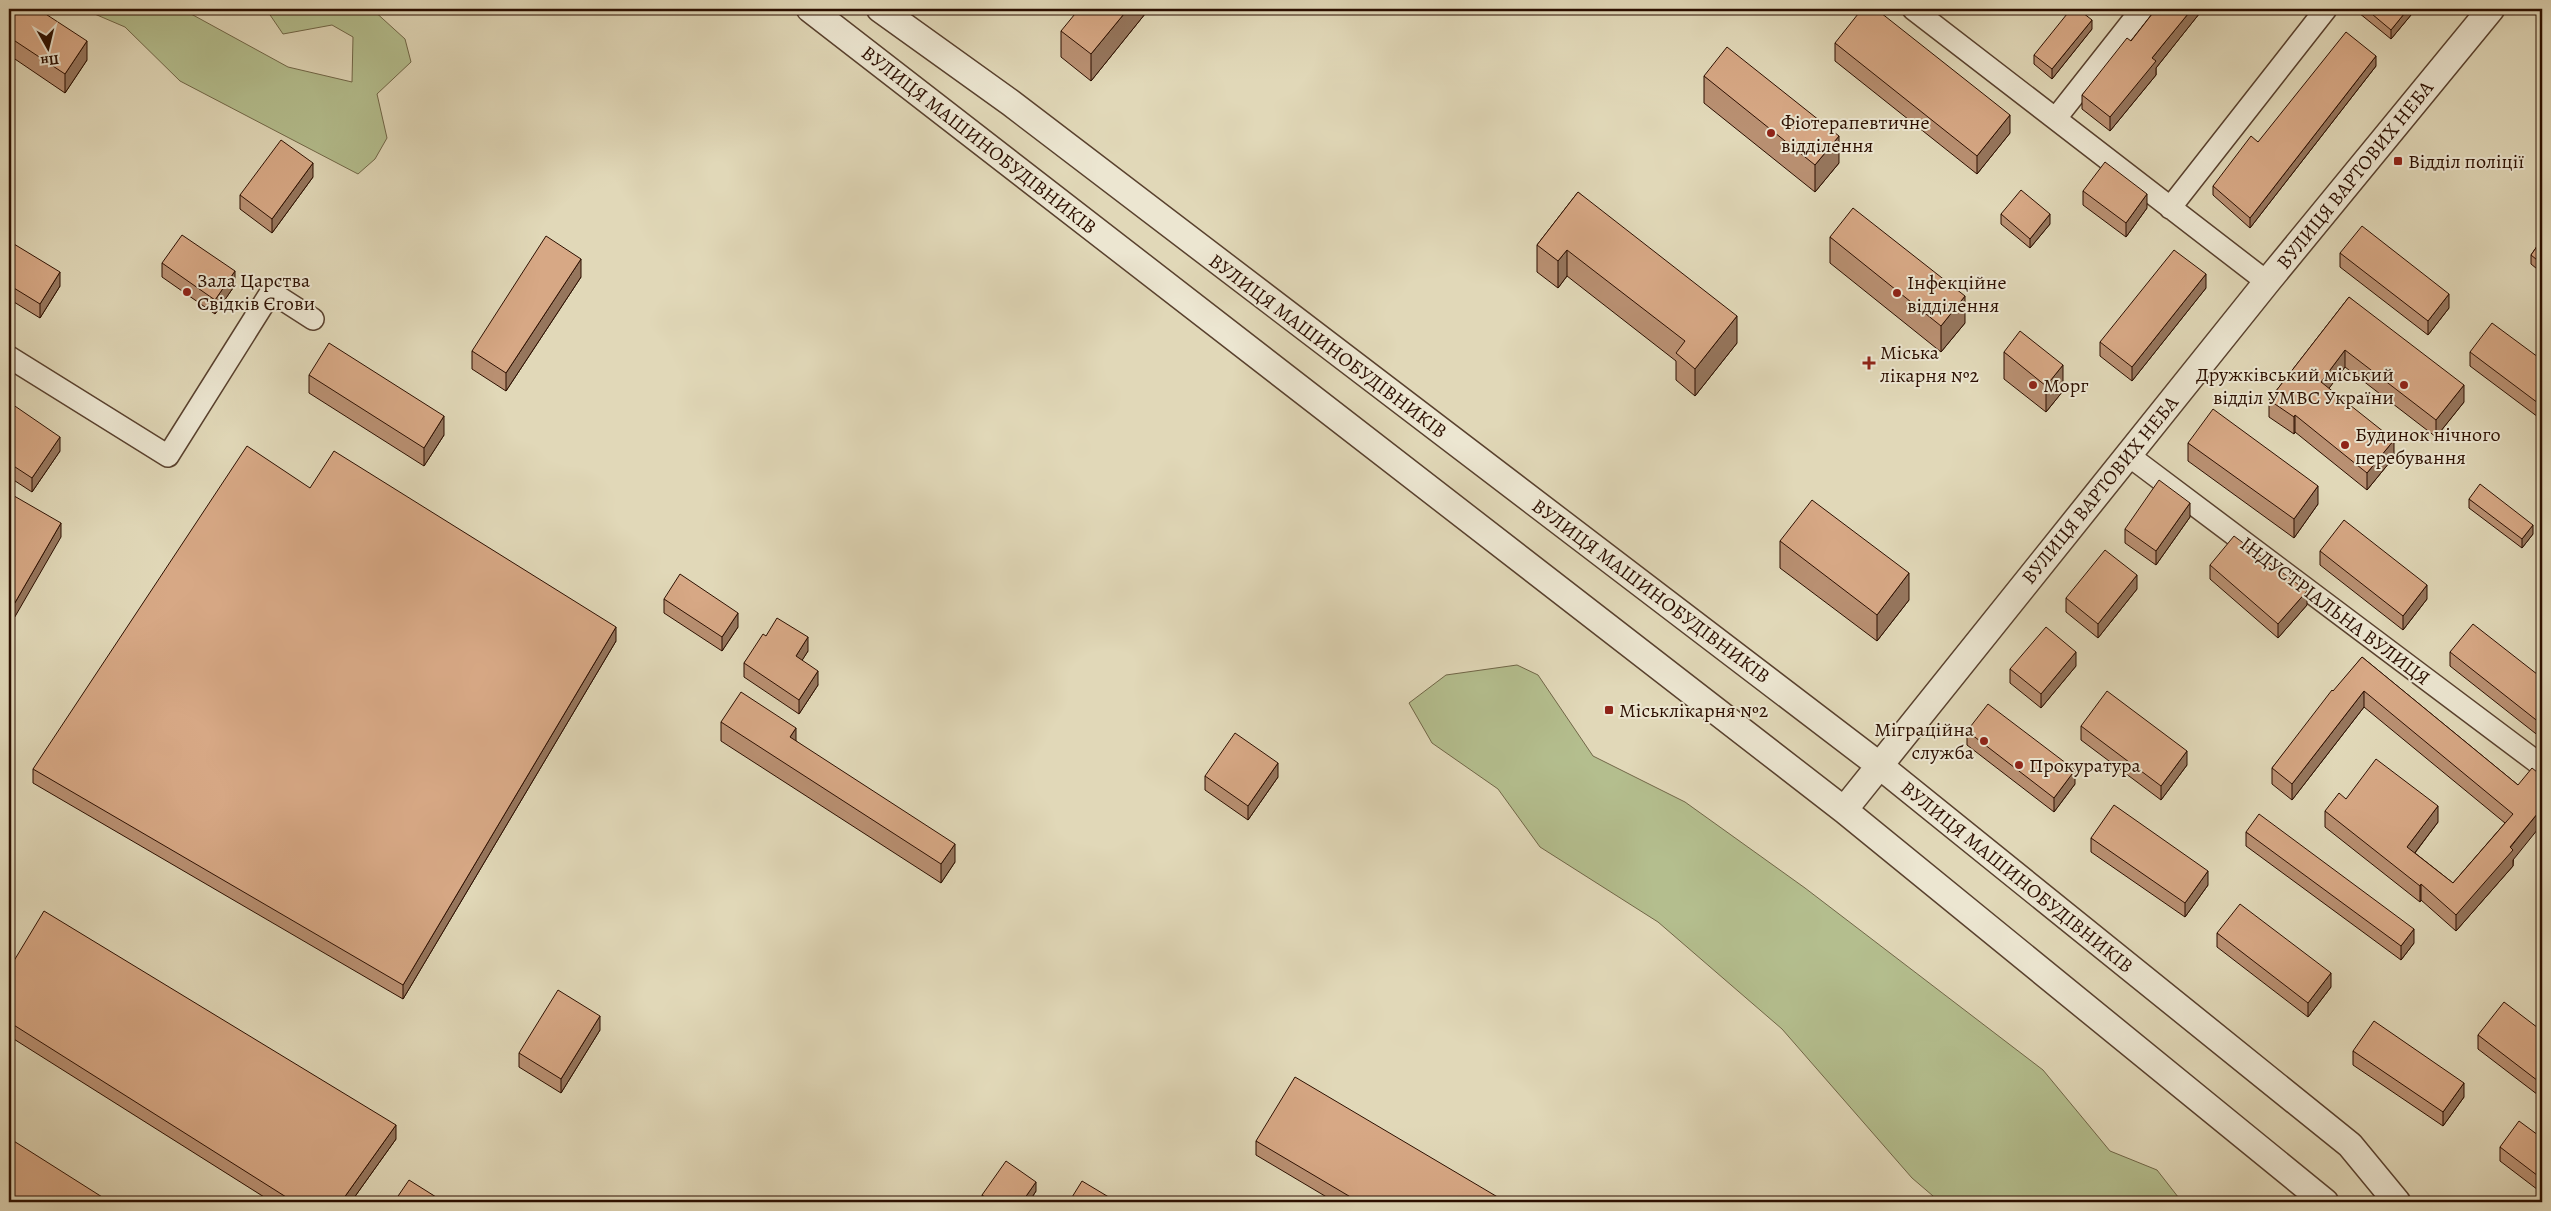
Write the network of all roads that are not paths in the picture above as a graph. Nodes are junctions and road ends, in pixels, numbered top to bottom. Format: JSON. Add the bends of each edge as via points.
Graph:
{"nodes":[{"id":1,"x":810,"y":9,"type":"edge"},
{"id":2,"x":880,"y":9,"type":"edge"},
{"id":3,"x":1913,"y":9,"type":"edge"},
{"id":4,"x":2142,"y":9,"type":"edge"},
{"id":5,"x":2326,"y":9,"type":"edge"},
{"id":6,"x":2491,"y":9,"type":"edge"},
{"id":7,"x":2056,"y":118,"type":"junction"},
{"id":8,"x":2170,"y":208,"type":"junction"},
{"id":9,"x":2267,"y":282,"type":"junction"},
{"id":10,"x":313,"y":319,"type":"dead end"},
{"id":11,"x":9,"y":357,"type":"edge"},
{"id":12,"x":2128,"y":455,"type":"junction"},
{"id":13,"x":1879,"y":765,"type":"junction"},
{"id":14,"x":2542,"y":766,"type":"edge"},
{"id":15,"x":1844,"y":810,"type":"junction"},
{"id":16,"x":2325,"y":1202,"type":"edge"},
{"id":17,"x":2397,"y":1202,"type":"edge"}],
"edges":[{"from":1,"to":15,"type":"street","name":"ВУЛИЦЯ МАШИНОБУДІВНИКІВ"},
{"from":2,"to":13,"type":"street","name":"ВУЛИЦЯ МАШИНОБУДІВНИКІВ","via":[[1011,103]]},
{"from":3,"to":7,"type":"street"},
{"from":4,"to":7,"type":"street"},
{"from":5,"to":8,"type":"street"},
{"from":6,"to":9,"type":"street","name":"ВУЛИЦЯ ВАРТОВИХ НЕБА"},
{"from":7,"to":8,"type":"street"},
{"from":8,"to":9,"type":"street"},
{"from":9,"to":12,"type":"street","name":"ВУЛИЦЯ ВАРТОВИХ НЕБА"},
{"from":10,"to":11,"type":"street","via":[[271,292],[168,456]]},
{"from":12,"to":13,"type":"street","name":"ВУЛИЦЯ ВАРТОВИХ НЕБА"},
{"from":12,"to":14,"type":"street","name":"ІНДУСТРІАЛЬНА ВУЛИЦЯ"},
{"from":13,"to":15,"type":"street","name":"ВУЛИЦЯ ВАРТОВИХ НЕБА"},
{"from":13,"to":17,"type":"street","name":"ВУЛИЦЯ МАШИНОБУДІВНИКІВ","via":[[2350,1145]]},
{"from":15,"to":16,"type":"street","name":"ВУЛИЦЯ МАШИНОБУДІВНИКІВ"}]}
